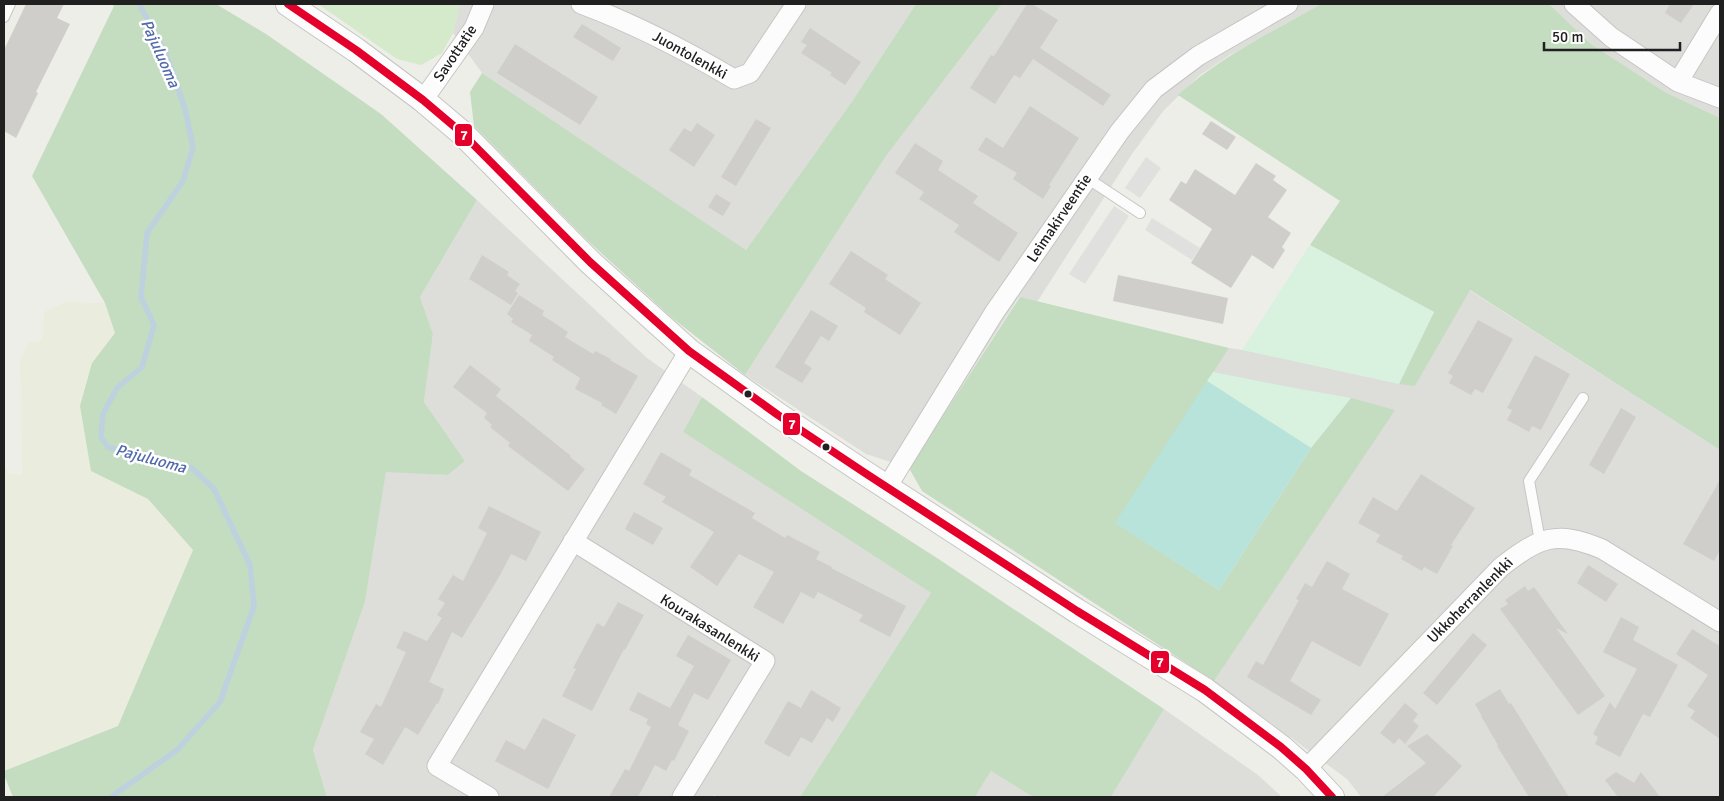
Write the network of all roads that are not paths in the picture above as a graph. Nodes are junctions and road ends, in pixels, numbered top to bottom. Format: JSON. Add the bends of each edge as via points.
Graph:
{"nodes":[{"id":1,"x":10,"y":4,"type":"edge"},
{"id":2,"x":288,"y":4,"type":"edge"},
{"id":3,"x":484,"y":4,"type":"edge"},
{"id":4,"x":581,"y":4,"type":"edge"},
{"id":5,"x":796,"y":4,"type":"edge"},
{"id":6,"x":1288,"y":4,"type":"edge"},
{"id":7,"x":1574,"y":4,"type":"edge"},
{"id":8,"x":1720,"y":13,"type":"edge"},
{"id":9,"x":4,"y":17,"type":"edge"},
{"id":10,"x":1678,"y":82,"type":"junction"},
{"id":11,"x":1720,"y":98,"type":"edge"},
{"id":12,"x":423,"y":100,"type":"junction"},
{"id":13,"x":1087,"y":178,"type":"junction"},
{"id":14,"x":1140,"y":213,"type":"dead end"},
{"id":15,"x":689,"y":351,"type":"junction"},
{"id":16,"x":1583,"y":398,"type":"dead end"},
{"id":17,"x":887,"y":487,"type":"junction"},
{"id":18,"x":573,"y":541,"type":"junction"},
{"id":19,"x":1540,"y":541,"type":"junction"},
{"id":20,"x":1720,"y":622,"type":"edge"},
{"id":21,"x":1306,"y":769,"type":"junction"},
{"id":22,"x":489,"y":797,"type":"edge"},
{"id":23,"x":682,"y":797,"type":"edge"},
{"id":24,"x":1332,"y":797,"type":"edge"}],
"edges":[{"from":1,"to":9,"type":"lane"},
{"from":2,"to":12,"type":"street"},
{"from":3,"to":12,"type":"street","name":"Savottatie","via":[[474,28]]},
{"from":4,"to":5,"type":"street","name":"Juontolenkki","via":[[648,31],[734,79],[750,73]]},
{"from":6,"to":13,"type":"street","name":"Leimakirveentie","via":[[1198,56],[1154,89]]},
{"from":7,"to":10,"type":"street","via":[[1611,37]]},
{"from":8,"to":10,"type":"street"},
{"from":10,"to":11,"type":"street"},
{"from":12,"to":15,"type":"street","via":[[462,133],[590,262]]},
{"from":13,"to":14,"type":"lane"},
{"from":13,"to":17,"type":"street","name":"Leimakirveentie","via":[[994,313]]},
{"from":15,"to":17,"type":"street"},
{"from":15,"to":18,"type":"street"},
{"from":16,"to":19,"type":"lane","via":[[1529,481]]},
{"from":17,"to":21,"type":"street","via":[[1205,690],[1281,746]]},
{"from":18,"to":22,"type":"street","via":[[437,766]]},
{"from":18,"to":23,"type":"street","name":"Kourakasanlenkki","via":[[765,661]]},
{"from":19,"to":20,"type":"street","name":"Ukkoherranlenkki","via":[[1557,538],[1582,540]]},
{"from":19,"to":21,"type":"street","name":"Ukkoherranlenkki","via":[[1500,567]]},
{"from":21,"to":24,"type":"street"}]}
